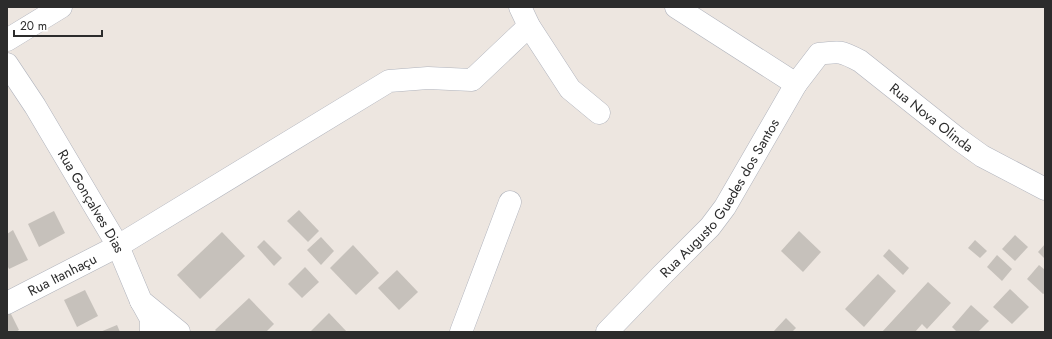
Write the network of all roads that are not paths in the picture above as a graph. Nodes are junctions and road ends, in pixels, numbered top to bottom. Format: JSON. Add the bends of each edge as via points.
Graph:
{"nodes":[{"id":1,"x":61,"y":7,"type":"edge"},
{"id":2,"x":676,"y":7,"type":"edge"},
{"id":3,"x":525,"y":17,"type":"edge"},
{"id":4,"x":7,"y":40,"type":"edge"},
{"id":5,"x":819,"y":54,"type":"joint"},
{"id":6,"x":7,"y":64,"type":"edge"},
{"id":7,"x":796,"y":84,"type":"junction"},
{"id":8,"x":599,"y":114,"type":"dead end"},
{"id":9,"x":1045,"y":190,"type":"edge"},
{"id":10,"x":510,"y":202,"type":"dead end"},
{"id":11,"x":118,"y":246,"type":"junction"},
{"id":12,"x":141,"y":301,"type":"junction"},
{"id":13,"x":7,"y":303,"type":"edge"},
{"id":14,"x":151,"y":332,"type":"edge"},
{"id":15,"x":179,"y":332,"type":"edge"},
{"id":16,"x":461,"y":332,"type":"edge"},
{"id":17,"x":608,"y":332,"type":"edge"}],
"edges":[{"from":1,"to":4,"type":"street"},
{"from":2,"to":7,"type":"street"},
{"from":3,"to":8,"type":"street","via":[[570,89]]},
{"from":3,"to":11,"type":"street","name":"Rua Itanhaçu","via":[[472,80],[389,80]]},
{"from":5,"to":7,"type":"street","name":"Rua Augusto Guedes dos Santos"},
{"from":5,"to":9,"type":"street","name":"Rua Nova Olinda","via":[[844,53],[860,61],[982,156]]},
{"from":6,"to":11,"type":"street","name":"Rua Gonçalves Dias","via":[[35,106]]},
{"from":7,"to":17,"type":"street","name":"Rua Augusto Guedes dos Santos","via":[[726,207],[710,228]]},
{"from":10,"to":16,"type":"street"},
{"from":11,"to":12,"type":"street","name":"Rua Gonçalves Dias"},
{"from":11,"to":13,"type":"street","name":"Rua Itanhaçu"},
{"from":12,"to":14,"type":"street","via":[[151,319]]},
{"from":12,"to":15,"type":"street","name":"Rua Gonçalves Dias"}]}
